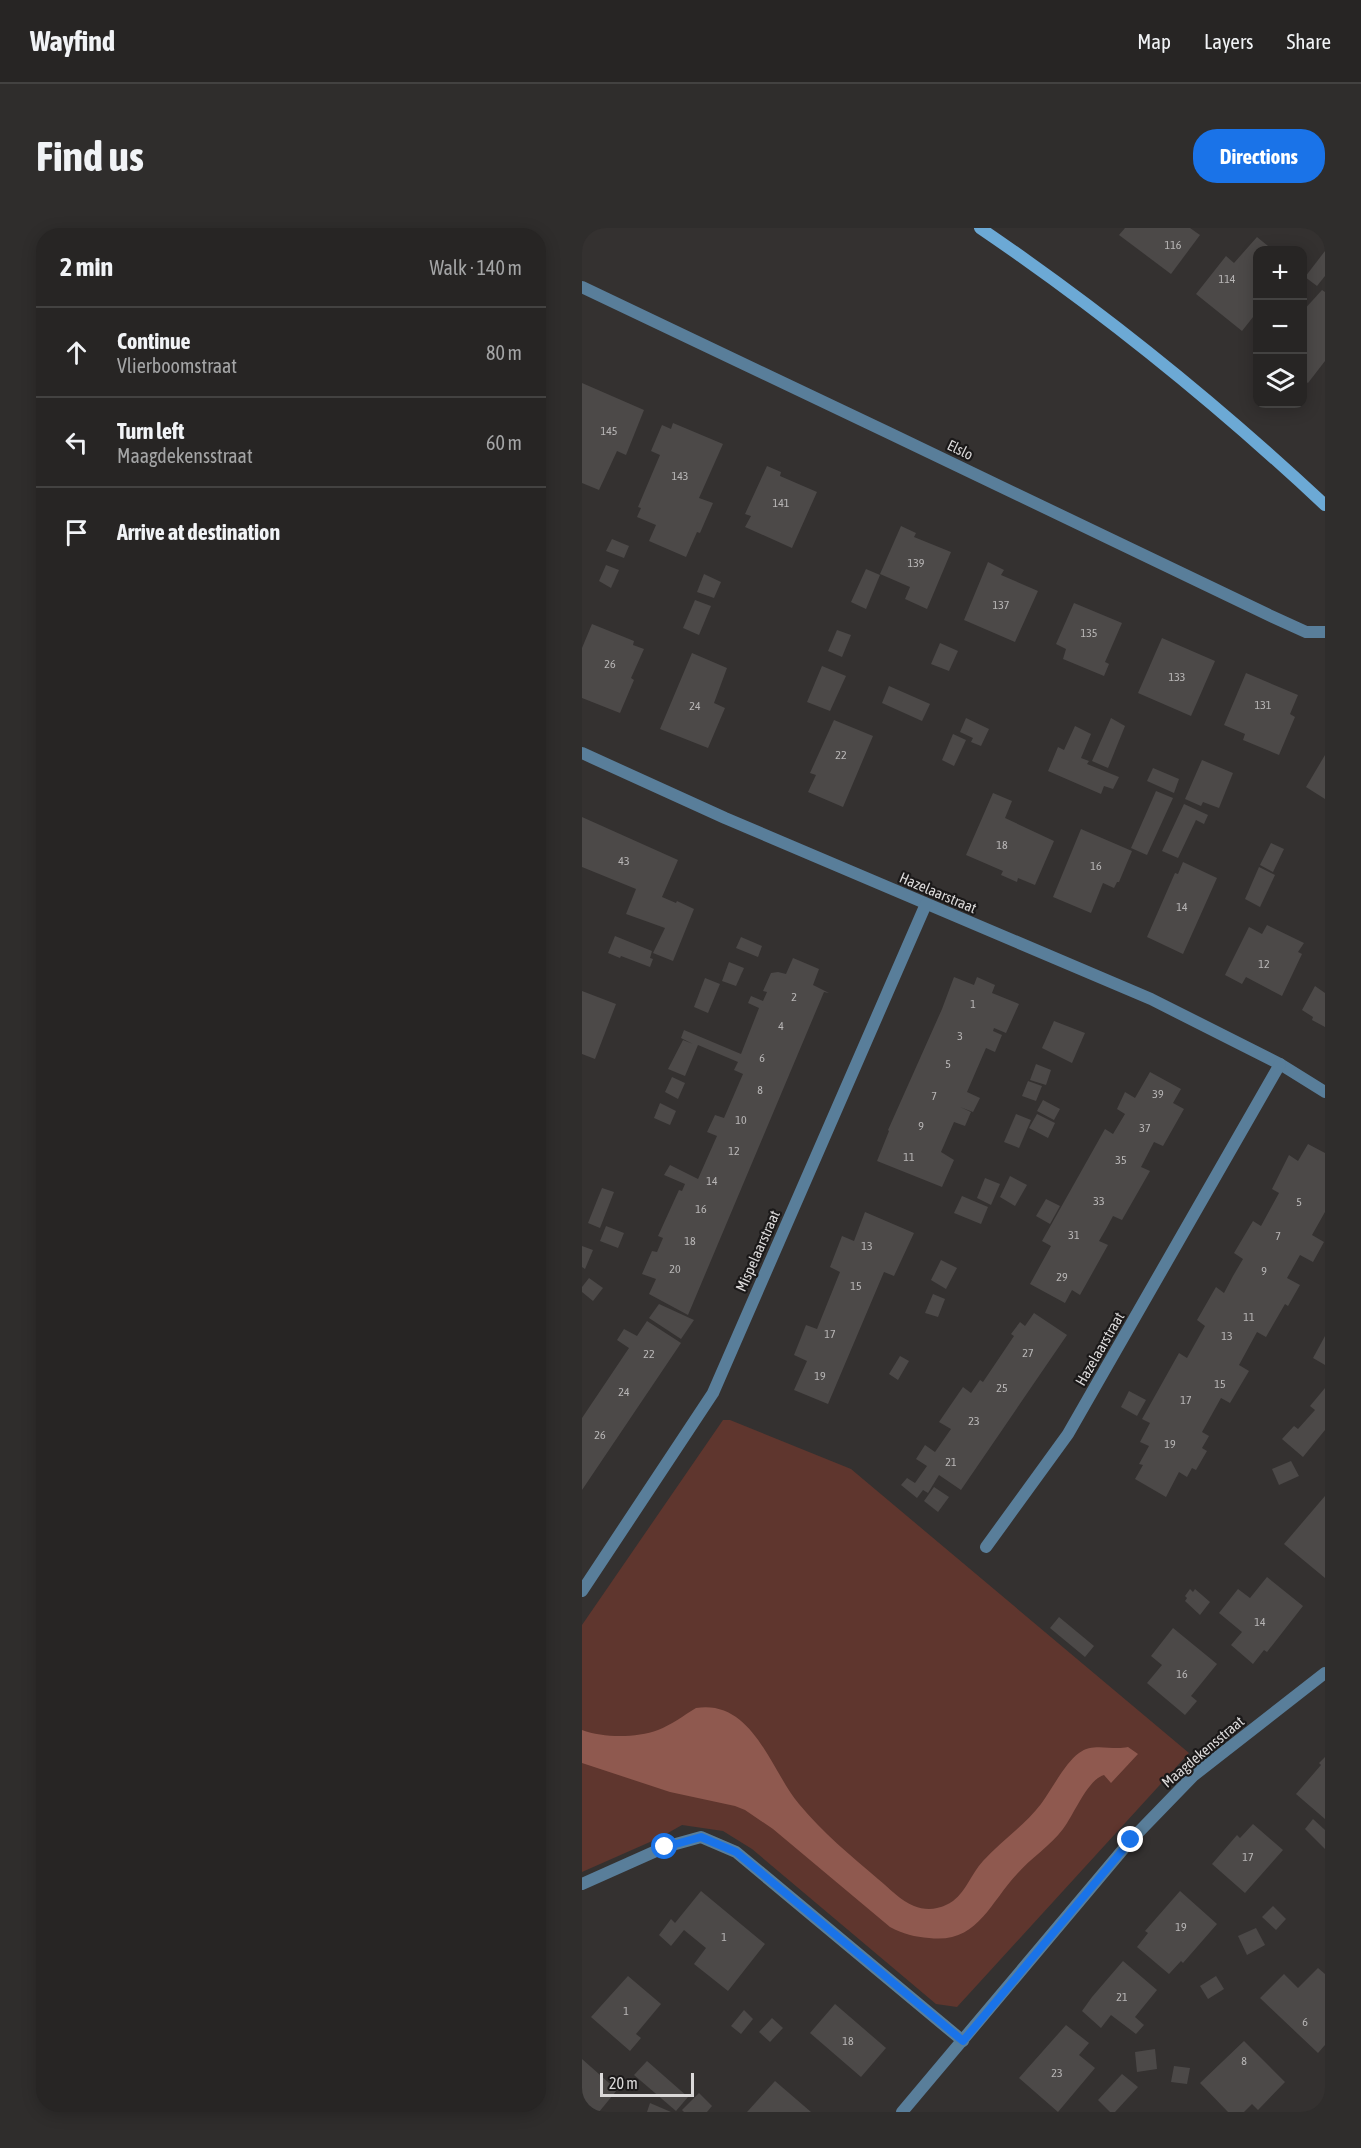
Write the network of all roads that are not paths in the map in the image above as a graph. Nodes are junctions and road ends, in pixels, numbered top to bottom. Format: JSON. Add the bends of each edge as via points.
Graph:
{"nodes":[{"id":1,"x":980,"y":228,"type":"edge"},
{"id":2,"x":582,"y":287,"type":"edge"},
{"id":3,"x":1325,"y":505,"type":"edge"},
{"id":4,"x":1325,"y":632,"type":"edge"},
{"id":5,"x":582,"y":753,"type":"edge"},
{"id":6,"x":926,"y":904,"type":"junction"},
{"id":7,"x":1280,"y":1064,"type":"junction"},
{"id":8,"x":1325,"y":1092,"type":"edge"},
{"id":9,"x":986,"y":1547,"type":"dead end"},
{"id":10,"x":582,"y":1591,"type":"edge"},
{"id":11,"x":1323,"y":1679,"type":"edge"},
{"id":12,"x":582,"y":1884,"type":"edge"},
{"id":13,"x":963,"y":2041,"type":"junction"},
{"id":14,"x":902,"y":2112,"type":"edge"}],
"edges":[{"from":1,"to":3,"type":"street","via":[[1188,384]]},
{"from":2,"to":4,"type":"street","name":"Elslo","via":[[1273,617],[1306,632]]},
{"from":5,"to":6,"type":"street","name":"Hazelaarstraat"},
{"from":6,"to":7,"type":"street","name":"Hazelaarstraat","via":[[1150,999]]},
{"from":6,"to":10,"type":"street","name":"Mispelaarstraat","via":[[713,1393]]},
{"from":7,"to":8,"type":"street","name":"Hazelaarstraat"},
{"from":7,"to":9,"type":"street","name":"Hazelaarstraat","via":[[1068,1434]]},
{"from":11,"to":13,"type":"street","name":"Maagdekensstraat","via":[[1193,1776],[1131,1840]]},
{"from":12,"to":13,"type":"street","via":[[665,1847],[701,1837],[736,1852]]},
{"from":13,"to":14,"type":"street","name":"Maagdekensstraat"}]}
